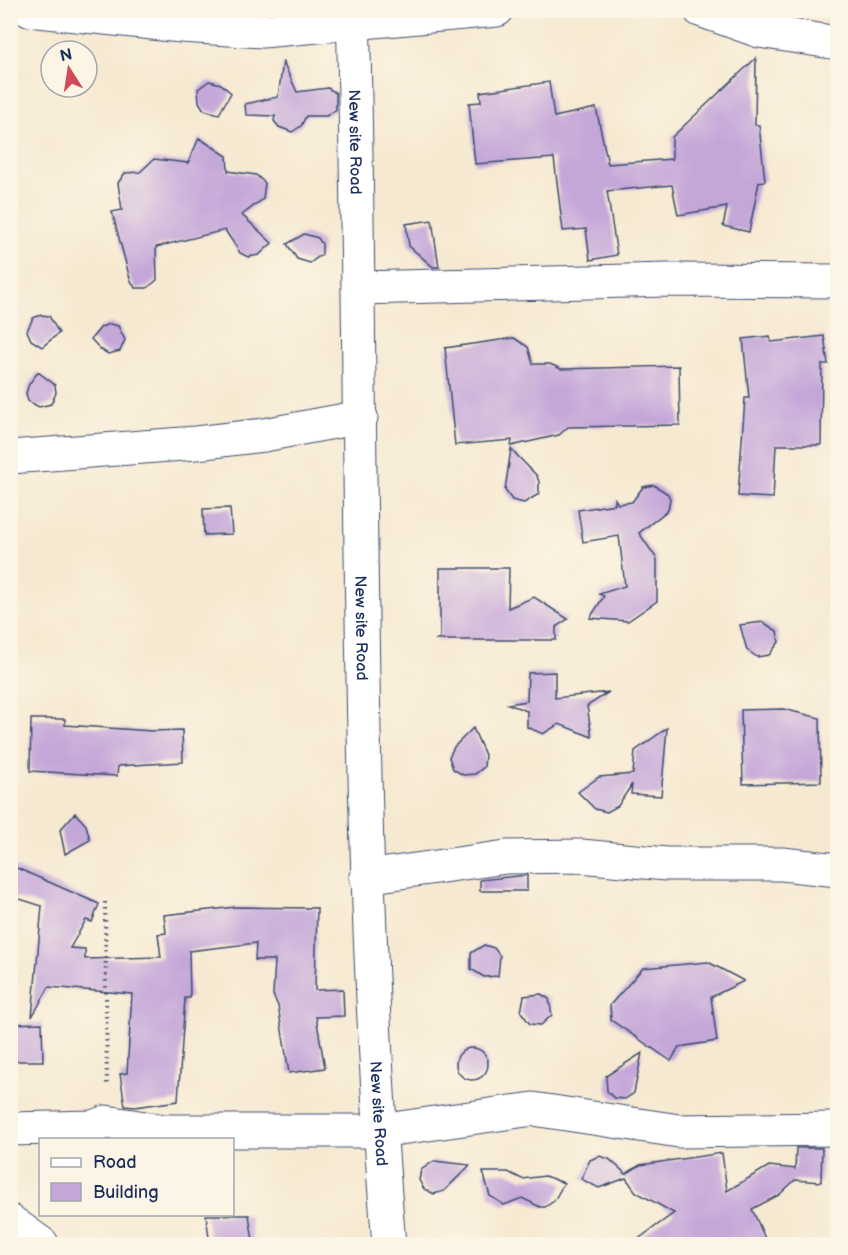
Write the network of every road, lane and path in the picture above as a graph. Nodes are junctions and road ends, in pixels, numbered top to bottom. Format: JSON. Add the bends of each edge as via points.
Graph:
{"nodes":[{"id":1,"x":29,"y":10,"type":"edge"},
{"id":2,"x":497,"y":10,"type":"edge"},
{"id":3,"x":700,"y":10,"type":"edge"},
{"id":4,"x":353,"y":18,"type":"edge"},
{"id":5,"x":837,"y":43,"type":"edge"},
{"id":6,"x":837,"y":281,"type":"edge"},
{"id":7,"x":359,"y":288,"type":"junction"},
{"id":8,"x":362,"y":417,"type":"junction"},
{"id":9,"x":10,"y":456,"type":"edge"},
{"id":10,"x":837,"y":870,"type":"edge"},
{"id":11,"x":366,"y":877,"type":"junction"},
{"id":12,"x":105,"y":902,"type":"dead end"},
{"id":13,"x":106,"y":1122,"type":"junction"},
{"id":14,"x":10,"y":1129,"type":"edge"},
{"id":15,"x":837,"y":1129,"type":"edge"},
{"id":16,"x":379,"y":1131,"type":"junction"},
{"id":17,"x":10,"y":1221,"type":"edge"},
{"id":18,"x":42,"y":1245,"type":"edge"},
{"id":19,"x":389,"y":1245,"type":"edge"}],
"edges":[{"from":1,"to":4,"type":"street","via":[[262,31]]},
{"from":2,"to":4,"type":"street"},
{"from":3,"to":5,"type":"street","via":[[759,31]]},
{"from":4,"to":7,"type":"street","name":"New site Road"},
{"from":6,"to":7,"type":"street","via":[[574,281]]},
{"from":7,"to":8,"type":"street","name":"New site Road"},
{"from":8,"to":9,"type":"street","via":[[195,443]]},
{"from":8,"to":11,"type":"street","name":"New site Road"},
{"from":10,"to":11,"type":"street","via":[[782,864],[666,864],[581,856],[506,856]]},
{"from":11,"to":16,"type":"street","name":"New site Road"},
{"from":12,"to":13,"type":"path"},
{"from":13,"to":14,"type":"street","via":[[93,1127]]},
{"from":13,"to":16,"type":"street","via":[[165,1131]]},
{"from":15,"to":16,"type":"street","via":[[680,1131],[533,1109]]},
{"from":16,"to":19,"type":"street","name":"New site Road"},
{"from":17,"to":18,"type":"street"}]}
